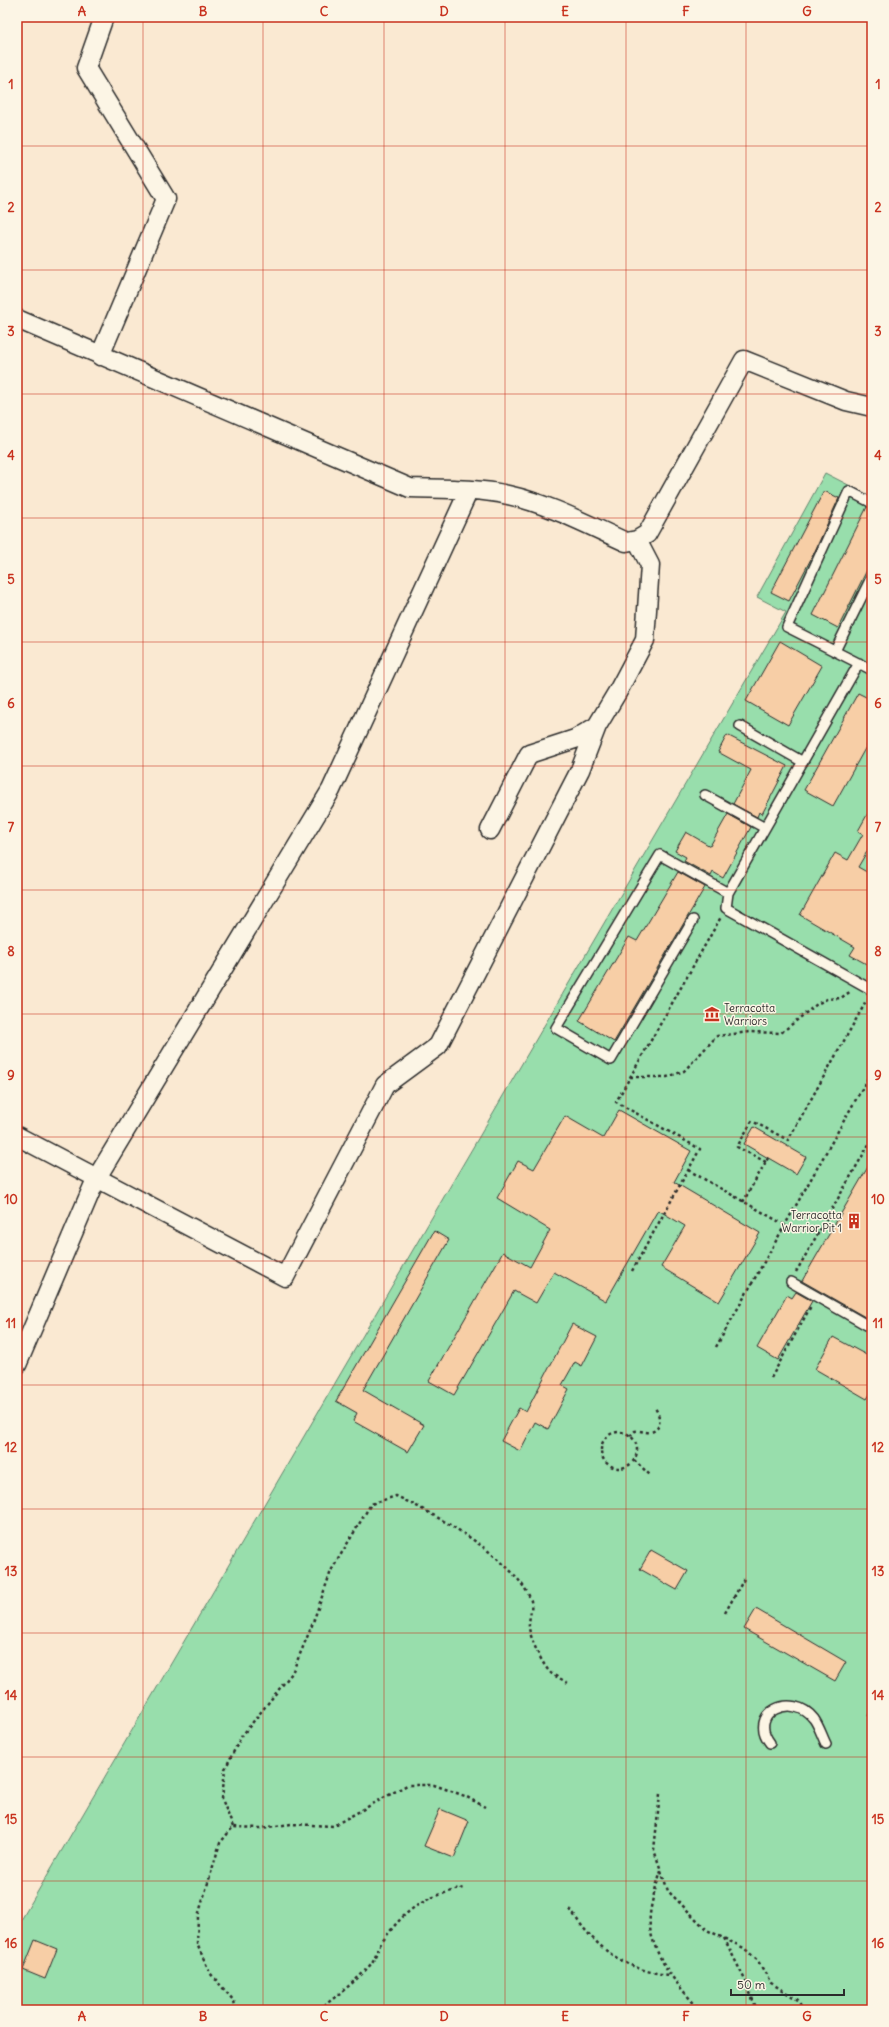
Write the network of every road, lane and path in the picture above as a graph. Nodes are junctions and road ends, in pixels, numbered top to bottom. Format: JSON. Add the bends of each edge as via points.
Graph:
{"nodes":[{"id":1,"x":104,"y":17,"type":"edge"},
{"id":2,"x":17,"y":319,"type":"edge"},
{"id":3,"x":100,"y":356,"type":"junction"},
{"id":4,"x":872,"y":407,"type":"edge"},
{"id":5,"x":469,"y":490,"type":"junction"},
{"id":6,"x":872,"y":503,"type":"edge"},
{"id":7,"x":637,"y":540,"type":"junction"},
{"id":8,"x":872,"y":576,"type":"edge"},
{"id":9,"x":835,"y":651,"type":"junction"},
{"id":10,"x":859,"y":663,"type":"junction"},
{"id":11,"x":872,"y":670,"type":"edge"},
{"id":12,"x":598,"y":726,"type":"junction"},
{"id":13,"x":740,"y":726,"type":"dead end"},
{"id":14,"x":803,"y":762,"type":"junction"},
{"id":15,"x":705,"y":795,"type":"dead end"},
{"id":16,"x":765,"y":828,"type":"junction"},
{"id":17,"x":490,"y":830,"type":"dead end"},
{"id":18,"x":728,"y":893,"type":"junction"},
{"id":19,"x":726,"y":908,"type":"junction"},
{"id":20,"x":693,"y":920,"type":"dead end"},
{"id":21,"x":862,"y":985,"type":"junction"},
{"id":22,"x":870,"y":994,"type":"edge"},
{"id":23,"x":872,"y":1071,"type":"edge"},
{"id":24,"x":630,"y":1077,"type":"junction"},
{"id":25,"x":17,"y":1136,"type":"edge"},
{"id":26,"x":872,"y":1139,"type":"edge"},
{"id":27,"x":768,"y":1158,"type":"dead end"},
{"id":28,"x":766,"y":1162,"type":"junction"},
{"id":29,"x":688,"y":1170,"type":"junction"},
{"id":30,"x":96,"y":1179,"type":"junction"},
{"id":31,"x":743,"y":1202,"type":"junction"},
{"id":32,"x":785,"y":1226,"type":"junction"},
{"id":33,"x":632,"y":1270,"type":"dead end"},
{"id":34,"x":791,"y":1282,"type":"joint"},
{"id":35,"x":816,"y":1296,"type":"junction"},
{"id":36,"x":872,"y":1328,"type":"edge"},
{"id":37,"x":716,"y":1347,"type":"dead end"},
{"id":38,"x":17,"y":1365,"type":"edge"},
{"id":39,"x":771,"y":1378,"type":"dead end"},
{"id":40,"x":655,"y":1408,"type":"dead end"},
{"id":41,"x":630,"y":1436,"type":"junction"},
{"id":42,"x":634,"y":1460,"type":"junction"},
{"id":43,"x":650,"y":1475,"type":"dead end"},
{"id":44,"x":744,"y":1579,"type":"dead end"},
{"id":45,"x":725,"y":1613,"type":"dead end"},
{"id":46,"x":568,"y":1683,"type":"dead end"},
{"id":47,"x":872,"y":1708,"type":"edge"},
{"id":48,"x":872,"y":1720,"type":"edge"},
{"id":49,"x":770,"y":1743,"type":"dead end"},
{"id":50,"x":826,"y":1744,"type":"dead end"},
{"id":51,"x":660,"y":1794,"type":"dead end"},
{"id":52,"x":485,"y":1808,"type":"dead end"},
{"id":53,"x":232,"y":1827,"type":"junction"},
{"id":54,"x":661,"y":1870,"type":"junction"},
{"id":55,"x":464,"y":1888,"type":"dead end"},
{"id":56,"x":570,"y":1909,"type":"dead end"},
{"id":57,"x":724,"y":1938,"type":"junction"},
{"id":58,"x":671,"y":1975,"type":"junction"},
{"id":59,"x":236,"y":2010,"type":"edge"},
{"id":60,"x":319,"y":2010,"type":"edge"},
{"id":61,"x":700,"y":2010,"type":"edge"},
{"id":62,"x":757,"y":2010,"type":"edge"},
{"id":63,"x":803,"y":2010,"type":"edge"}],
"edges":[{"from":1,"to":3,"type":"street","via":[[86,68],[166,199]]},
{"from":2,"to":3,"type":"street"},
{"from":3,"to":5,"type":"street","via":[[410,488]]},
{"from":4,"to":7,"type":"street","via":[[846,402],[744,360],[647,534]]},
{"from":5,"to":7,"type":"street","via":[[508,495],[559,512],[626,542]]},
{"from":5,"to":30,"type":"street","via":[[330,790]]},
{"from":6,"to":9,"type":"lane","via":[[849,492],[787,626]]},
{"from":7,"to":12,"type":"street","via":[[650,565],[645,640]]},
{"from":8,"to":9,"type":"lane"},
{"from":9,"to":10,"type":"lane"},
{"from":10,"to":11,"type":"lane"},
{"from":10,"to":14,"type":"lane"},
{"from":12,"to":17,"type":"street","via":[[575,739],[529,754]]},
{"from":12,"to":30,"type":"street","via":[[580,770],[438,1046],[385,1085],[285,1277]]},
{"from":13,"to":14,"type":"lane"},
{"from":14,"to":16,"type":"lane"},
{"from":15,"to":16,"type":"lane"},
{"from":16,"to":18,"type":"lane"},
{"from":18,"to":19,"type":"lane"},
{"from":18,"to":20,"type":"lane","via":[[660,855],[556,1028],[611,1060]]},
{"from":19,"to":21,"type":"lane"},
{"from":19,"to":24,"type":"path"},
{"from":21,"to":22,"type":"lane"},
{"from":21,"to":24,"type":"path","via":[[841,998],[827,998],[816,1004],[781,1033],[748,1032],[717,1036],[684,1071],[667,1077]]},
{"from":22,"to":28,"type":"path","via":[[788,1140],[752,1121],[737,1147]]},
{"from":23,"to":32,"type":"path"},
{"from":24,"to":29,"type":"path","via":[[616,1102],[700,1149]]},
{"from":25,"to":30,"type":"street"},
{"from":26,"to":34,"type":"path"},
{"from":27,"to":28,"type":"path"},
{"from":28,"to":31,"type":"path"},
{"from":29,"to":31,"type":"path"},
{"from":29,"to":33,"type":"path"},
{"from":30,"to":38,"type":"street"},
{"from":31,"to":32,"type":"path"},
{"from":32,"to":37,"type":"path"},
{"from":34,"to":35,"type":"lane"},
{"from":35,"to":36,"type":"lane"},
{"from":35,"to":39,"type":"path"},
{"from":40,"to":41,"type":"path","via":[[660,1414],[657,1428],[651,1432],[635,1431]]},
{"from":41,"to":42,"type":"path","via":[[637,1446]]},
{"from":41,"to":42,"type":"path","via":[[625,1433],[613,1433],[604,1440],[601,1451],[605,1462],[615,1468],[627,1467]]},
{"from":42,"to":43,"type":"path"},
{"from":44,"to":45,"type":"path"},
{"from":46,"to":53,"type":"path","via":[[551,1673],[539,1655],[529,1628],[531,1599],[519,1580],[486,1549],[427,1511],[396,1496],[371,1504],[331,1571],[292,1673],[241,1737],[225,1769],[222,1799]]},
{"from":47,"to":48,"type":"path","via":[[868,1718]]},
{"from":49,"to":50,"type":"lane","via":[[764,1736],[762,1727],[767,1716],[779,1707],[791,1704],[804,1710],[814,1719]]},
{"from":51,"to":54,"type":"path","via":[[654,1850]]},
{"from":52,"to":53,"type":"path","via":[[465,1796],[434,1785],[406,1785],[333,1826],[291,1824],[261,1828]]},
{"from":53,"to":59,"type":"path","via":[[220,1843],[198,1916],[197,1944],[210,1973],[234,2001]]},
{"from":54,"to":57,"type":"path","via":[[668,1892],[707,1930]]},
{"from":54,"to":58,"type":"path","via":[[651,1903],[650,1932],[663,1966]]},
{"from":55,"to":60,"type":"path","via":[[422,1901],[399,1920],[381,1944],[373,1962],[353,1984]]},
{"from":56,"to":58,"type":"path","via":[[583,1930],[604,1950],[629,1966],[650,1974]]},
{"from":57,"to":62,"type":"path"},
{"from":57,"to":63,"type":"path","via":[[744,1948],[758,1961],[772,1983],[798,2000]]},
{"from":58,"to":61,"type":"path"}]}
